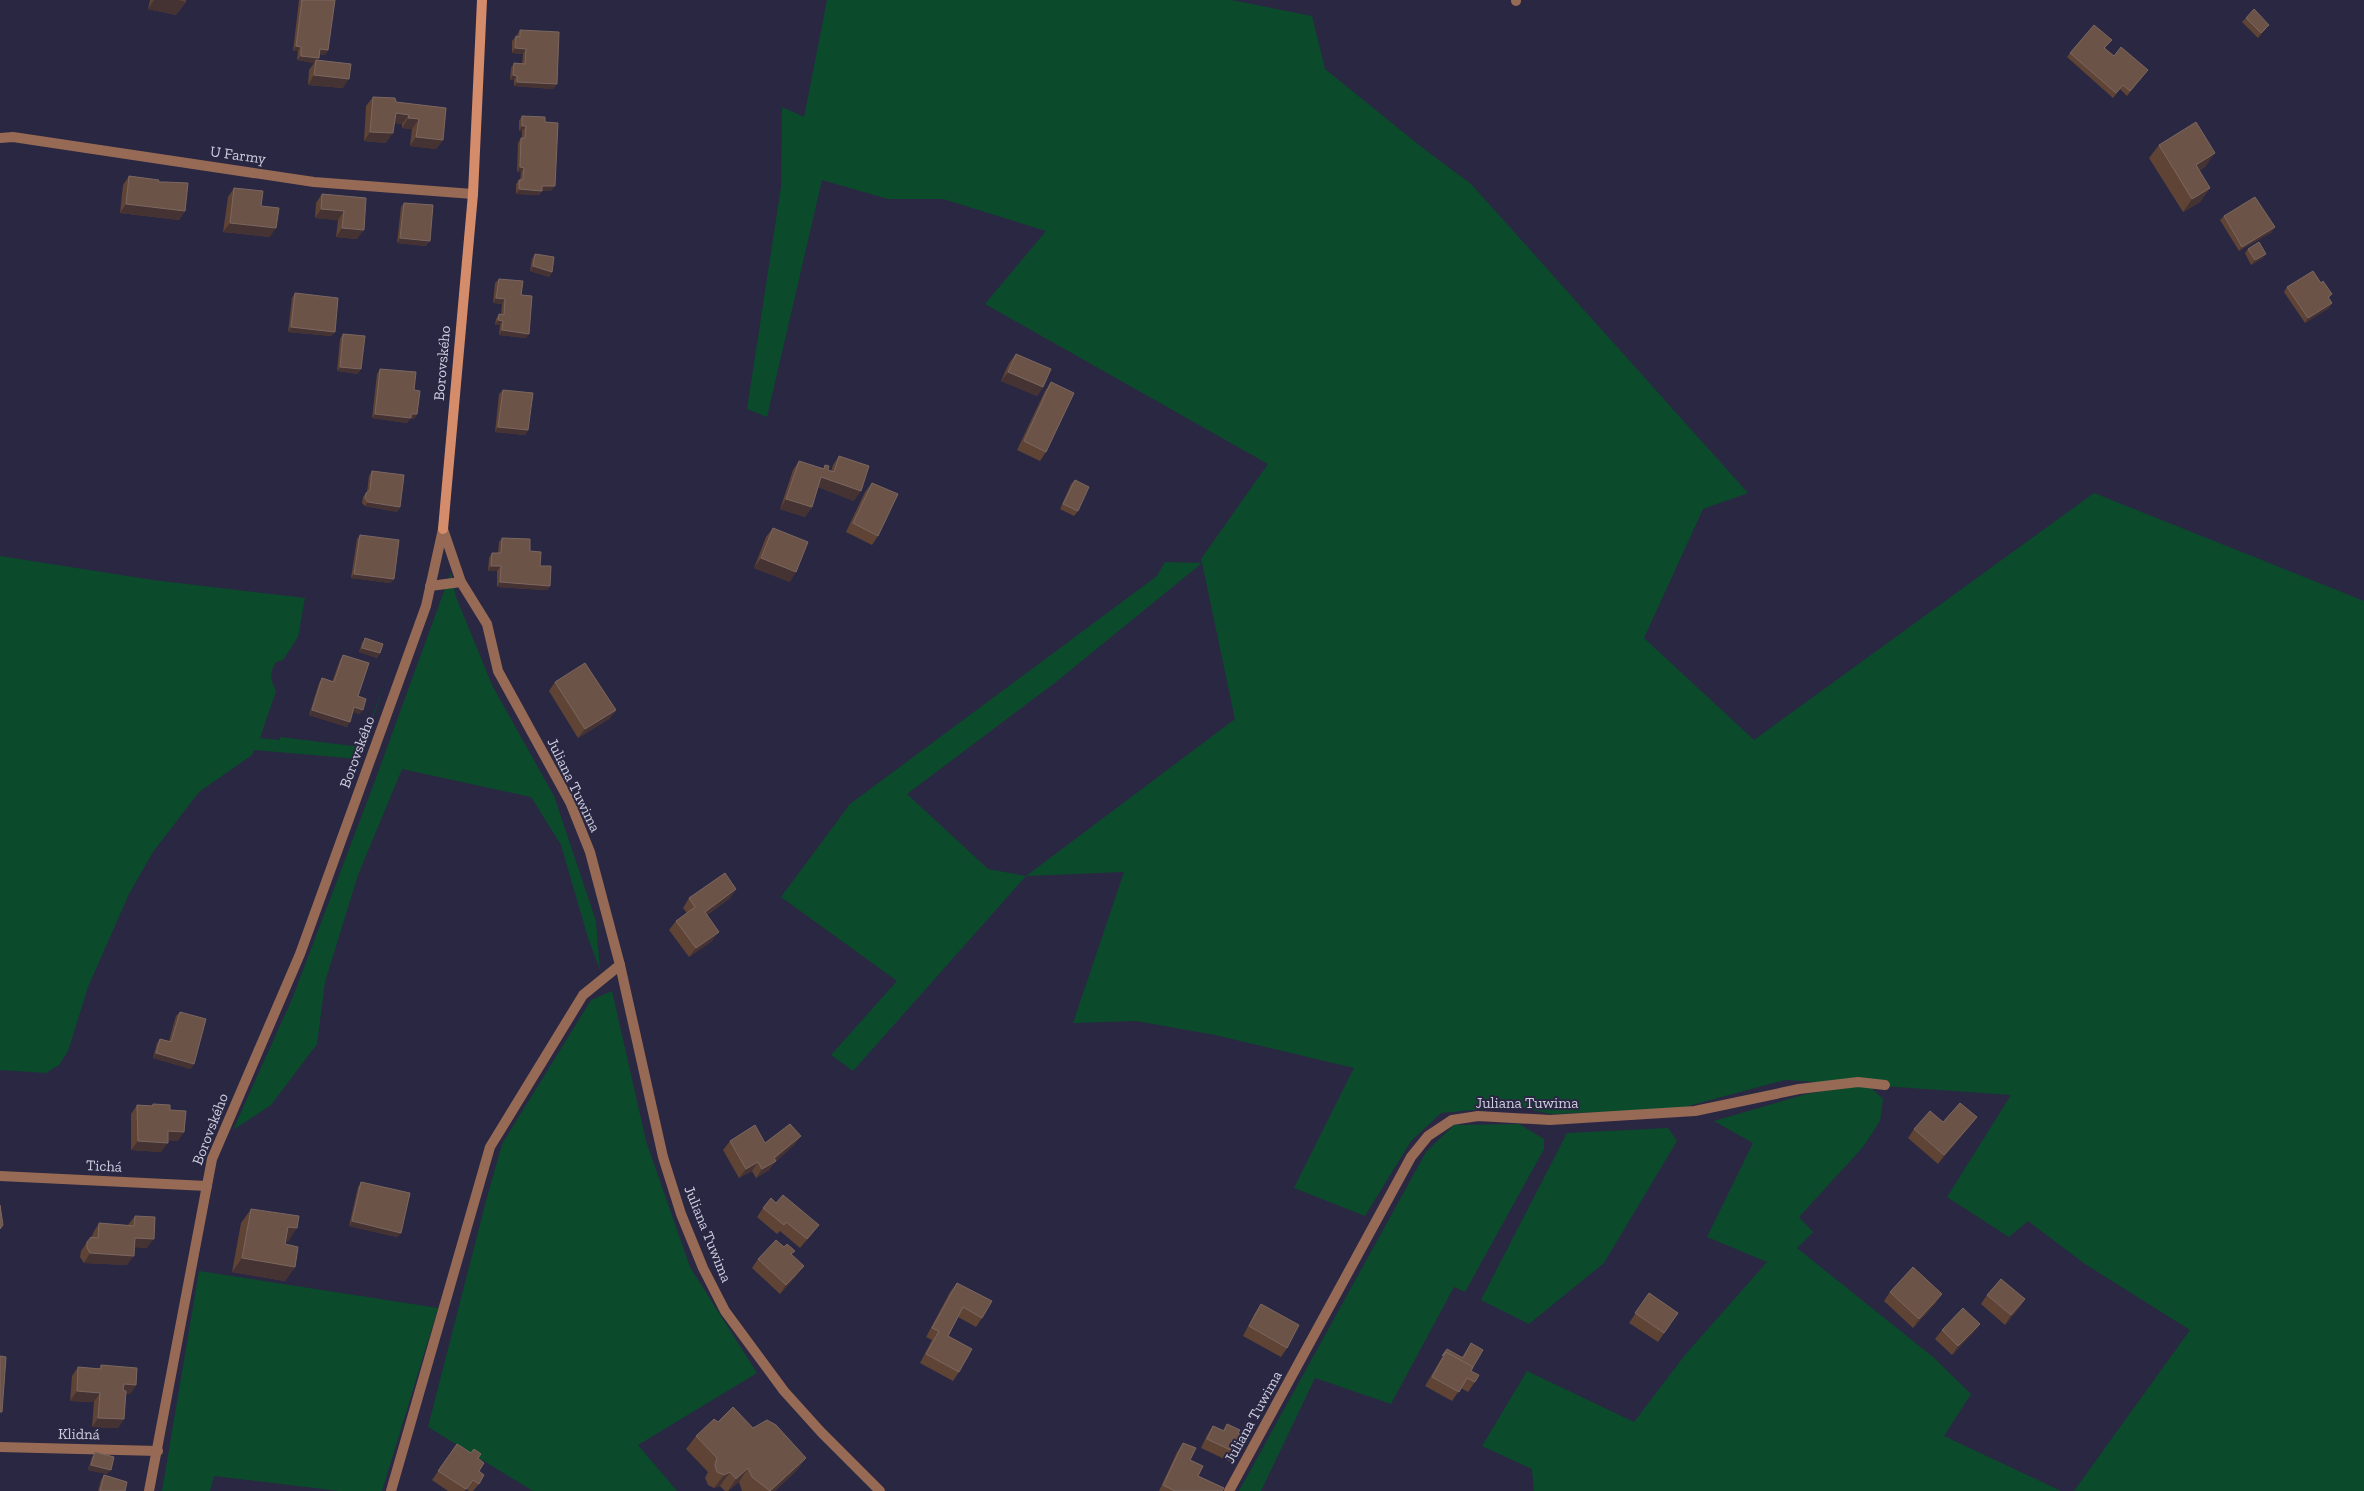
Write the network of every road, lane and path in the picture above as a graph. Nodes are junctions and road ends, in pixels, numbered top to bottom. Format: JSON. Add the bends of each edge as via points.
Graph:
{"nodes":[{"id":1,"x":482,"y":0,"type":"edge"},
{"id":2,"x":0,"y":138,"type":"edge"},
{"id":3,"x":473,"y":194,"type":"junction"},
{"id":4,"x":443,"y":529,"type":"junction"},
{"id":5,"x":461,"y":582,"type":"junction"},
{"id":6,"x":430,"y":586,"type":"junction"},
{"id":7,"x":620,"y":965,"type":"junction"},
{"id":8,"x":1885,"y":1085,"type":"dead end"},
{"id":9,"x":0,"y":1176,"type":"edge"},
{"id":10,"x":207,"y":1186,"type":"junction"},
{"id":11,"x":0,"y":1447,"type":"edge"},
{"id":12,"x":158,"y":1451,"type":"junction"},
{"id":13,"x":149,"y":1491,"type":"edge"},
{"id":14,"x":391,"y":1491,"type":"edge"},
{"id":15,"x":880,"y":1491,"type":"edge"},
{"id":16,"x":1229,"y":1491,"type":"edge"}],
"edges":[{"from":1,"to":3,"type":"main road","name":"Borovského"},
{"from":2,"to":3,"type":"street","name":"U Farmy","via":[[13,137],[314,182]]},
{"from":3,"to":4,"type":"main road","name":"Borovského"},
{"from":4,"to":5,"type":"street","name":"Juliana Tuwima"},
{"from":4,"to":6,"type":"street","name":"Borovského"},
{"from":5,"to":6,"type":"street"},
{"from":5,"to":7,"type":"street","name":"Juliana Tuwima","via":[[486,624],[498,671],[570,802],[590,852]]},
{"from":6,"to":10,"type":"street","name":"Borovského","via":[[300,954],[212,1159]]},
{"from":7,"to":14,"type":"street","via":[[584,995],[490,1147]]},
{"from":7,"to":15,"type":"street","name":"Juliana Tuwima","via":[[664,1157],[681,1214],[703,1268],[726,1311],[784,1391]]},
{"from":8,"to":16,"type":"street","name":"Juliana Tuwima","via":[[1858,1082],[1799,1089],[1694,1111],[1550,1120],[1478,1116],[1452,1120],[1428,1136],[1411,1157]]},
{"from":9,"to":10,"type":"street","name":"Tichá"},
{"from":10,"to":12,"type":"street","name":"Borovského"},
{"from":11,"to":12,"type":"street","name":"Klidná"},
{"from":12,"to":13,"type":"street","name":"Borovského"}]}
